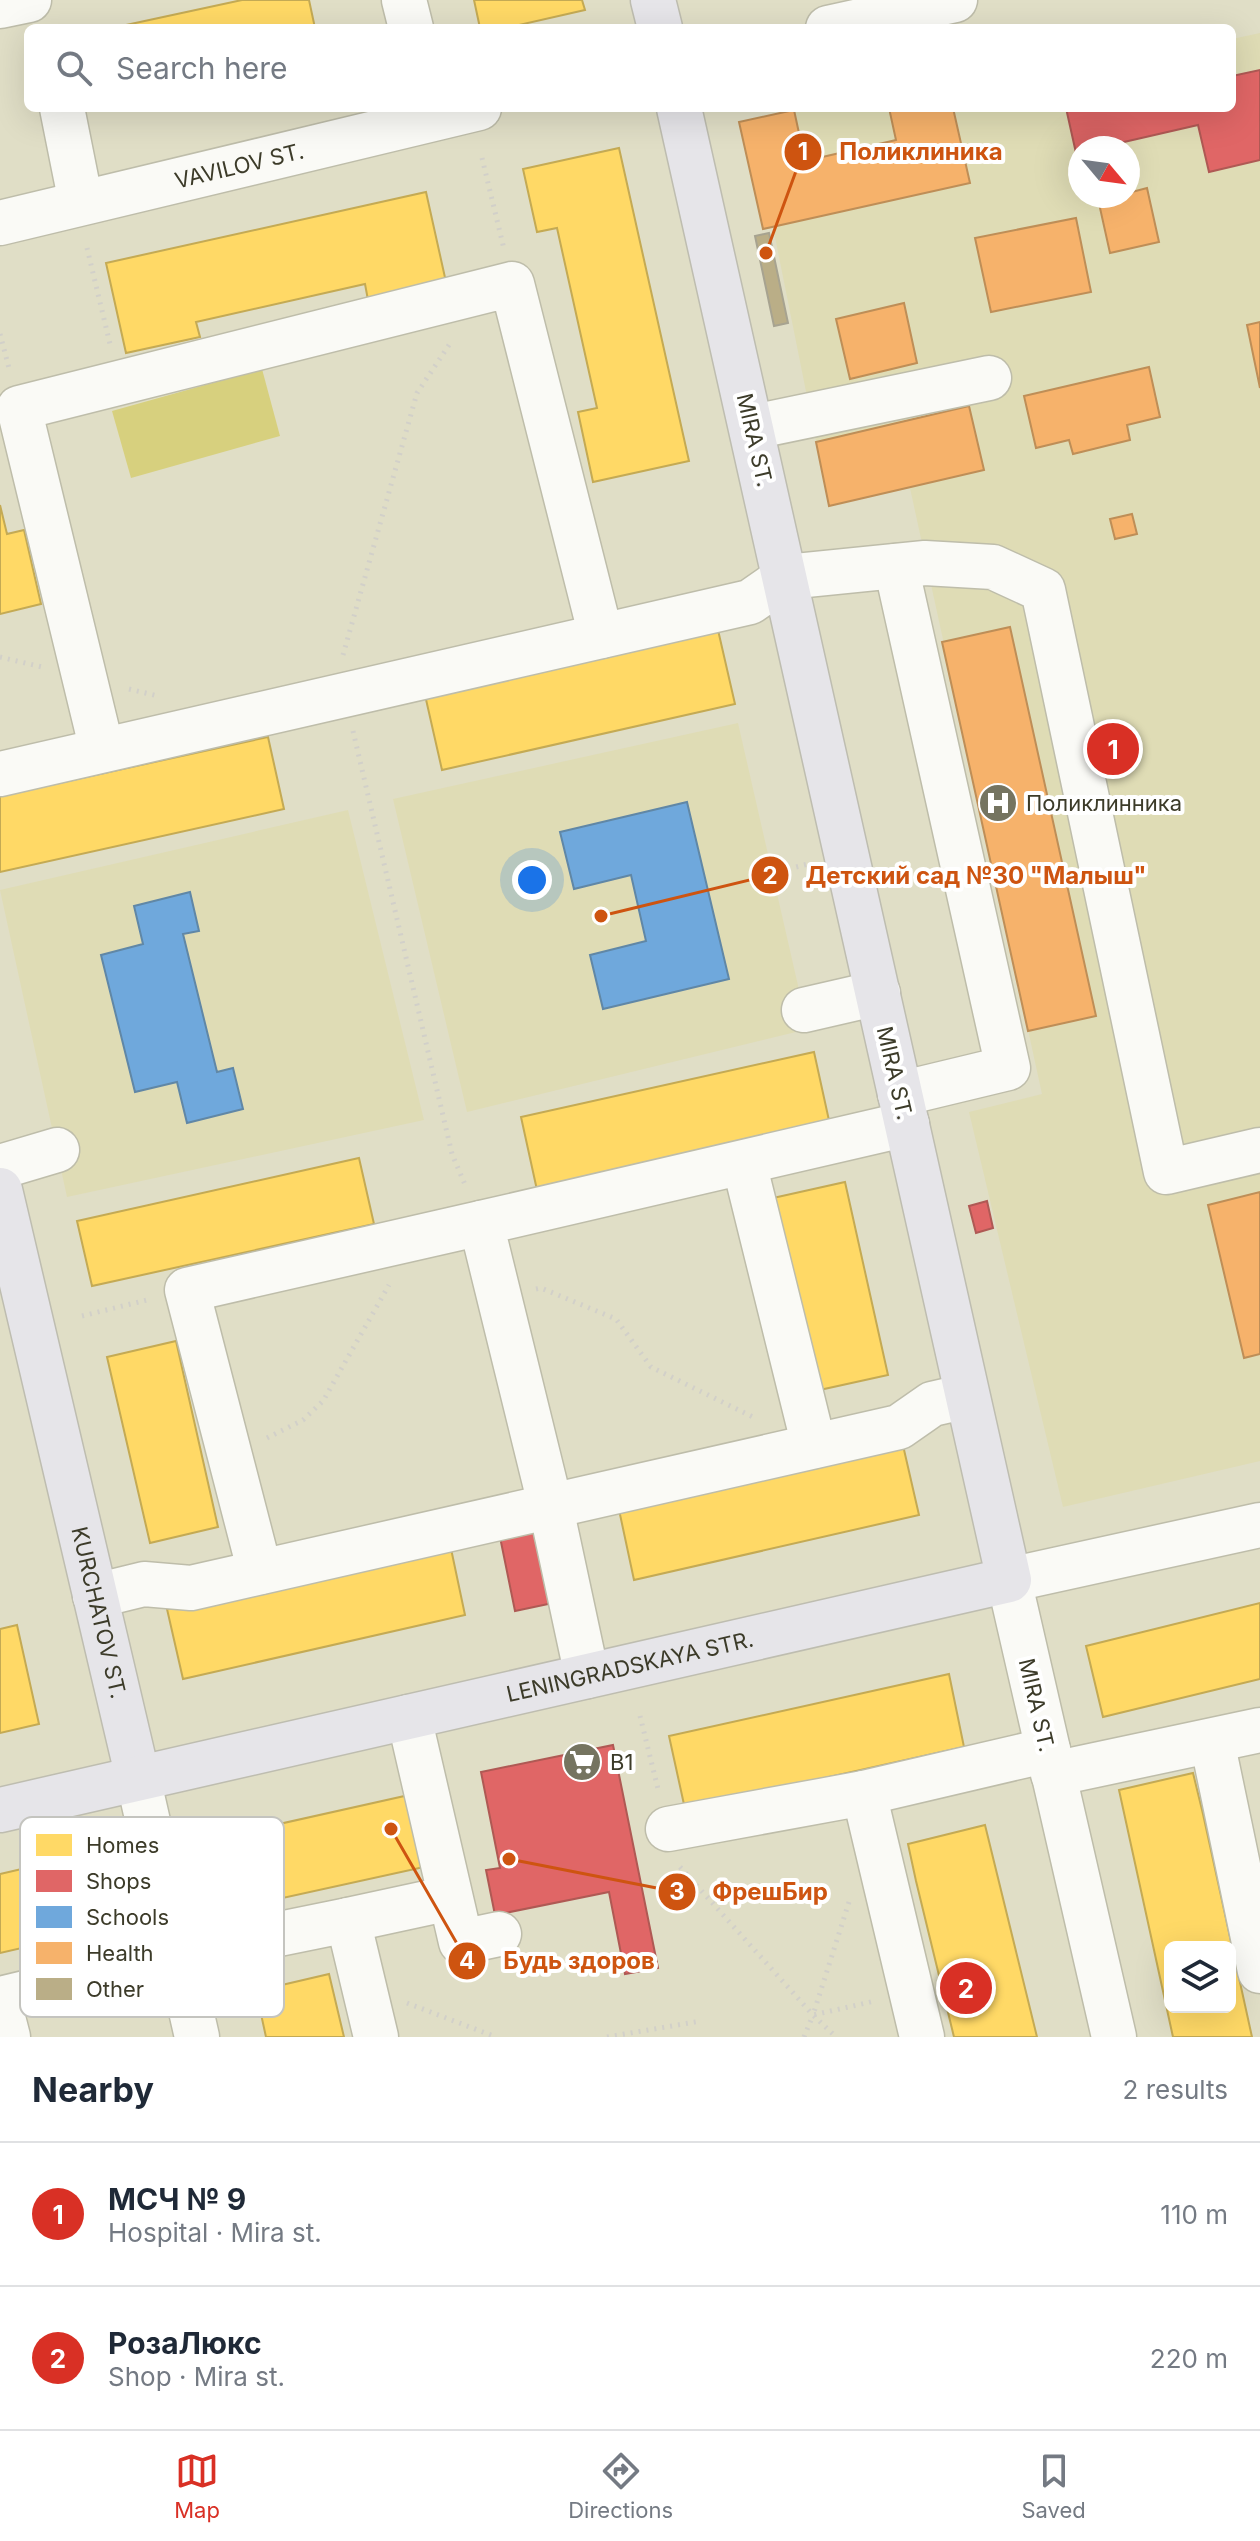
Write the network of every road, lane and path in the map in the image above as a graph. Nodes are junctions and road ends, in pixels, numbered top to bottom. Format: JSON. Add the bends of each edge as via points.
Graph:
{"nodes":[{"id":1,"x":29,"y":0,"type":"edge"},
{"id":2,"x":39,"y":0,"type":"edge"},
{"id":3,"x":404,"y":0,"type":"edge"},
{"id":4,"x":653,"y":0,"type":"edge"},
{"id":5,"x":955,"y":0,"type":"edge"},
{"id":6,"x":0,"y":6,"type":"edge"},
{"id":7,"x":847,"y":16,"type":"edge"},
{"id":8,"x":44,"y":24,"type":"edge"},
{"id":9,"x":410,"y":24,"type":"edge"},
{"id":10,"x":659,"y":24,"type":"edge"},
{"id":11,"x":63,"y":112,"type":"edge"},
{"id":12,"x":680,"y":112,"type":"edge"},
{"id":13,"x":430,"y":114,"type":"edge"},
{"id":14,"x":482,"y":158,"type":"dead end"},
{"id":15,"x":81,"y":203,"type":"junction"},
{"id":16,"x":0,"y":223,"type":"edge"},
{"id":17,"x":87,"y":248,"type":"dead end"},
{"id":18,"x":499,"y":288,"type":"junction"},
{"id":19,"x":989,"y":378,"type":"dead end"},
{"id":20,"x":119,"y":383,"type":"junction"},
{"id":21,"x":753,"y":427,"type":"junction"},
{"id":22,"x":896,"y":566,"type":"junction"},
{"id":23,"x":786,"y":577,"type":"junction"},
{"id":24,"x":601,"y":636,"type":"junction"},
{"id":25,"x":344,"y":694,"type":"junction"},
{"id":26,"x":102,"y":750,"type":"junction"},
{"id":27,"x":0,"y":774,"type":"edge"},
{"id":28,"x":809,"y":864,"type":"dead end"},
{"id":29,"x":773,"y":873,"type":"dead end"},
{"id":30,"x":878,"y":993,"type":"junction"},
{"id":31,"x":804,"y":1010,"type":"dead end"},
{"id":32,"x":903,"y":1109,"type":"junction"},
{"id":33,"x":57,"y":1150,"type":"dead end"},
{"id":34,"x":1260,"y":1150,"type":"edge"},
{"id":35,"x":744,"y":1163,"type":"junction"},
{"id":36,"x":0,"y":1167,"type":"edge"},
{"id":37,"x":0,"y":1190,"type":"edge"},
{"id":38,"x":481,"y":1223,"type":"junction"},
{"id":39,"x":415,"y":1238,"type":"junction"},
{"id":40,"x":187,"y":1290,"type":"junction"},
{"id":41,"x":500,"y":1298,"type":"junction"},
{"id":42,"x":82,"y":1316,"type":"dead end"},
{"id":43,"x":967,"y":1396,"type":"junction"},
{"id":44,"x":759,"y":1420,"type":"dead end"},
{"id":45,"x":814,"y":1446,"type":"junction"},
{"id":46,"x":230,"y":1457,"type":"junction"},
{"id":47,"x":551,"y":1508,"type":"junction"},
{"id":48,"x":1260,"y":1525,"type":"edge"},
{"id":49,"x":260,"y":1572,"type":"junction"},
{"id":50,"x":1009,"y":1580,"type":"junction"},
{"id":51,"x":95,"y":1596,"type":"junction"},
{"id":52,"x":587,"y":1676,"type":"junction"},
{"id":53,"x":640,"y":1716,"type":"dead end"},
{"id":54,"x":409,"y":1717,"type":"junction"},
{"id":55,"x":1260,"y":1730,"type":"edge"},
{"id":56,"x":1212,"y":1741,"type":"junction"},
{"id":57,"x":1051,"y":1762,"type":"junction"},
{"id":58,"x":138,"y":1778,"type":"junction"},
{"id":59,"x":864,"y":1793,"type":"junction"},
{"id":60,"x":0,"y":1810,"type":"edge"},
{"id":61,"x":147,"y":1817,"type":"edge"},
{"id":62,"x":668,"y":1829,"type":"junction"},
{"id":63,"x":450,"y":1898,"type":"junction"},
{"id":64,"x":850,"y":1899,"type":"dead end"},
{"id":65,"x":348,"y":1920,"type":"junction"},
{"id":66,"x":284,"y":1933,"type":"edge"},
{"id":67,"x":499,"y":1934,"type":"dead end"},
{"id":68,"x":1260,"y":1971,"type":"edge"},
{"id":69,"x":364,"y":1987,"type":"junction"},
{"id":70,"x":911,"y":1993,"type":"junction"},
{"id":71,"x":20,"y":1994,"type":"edge"},
{"id":72,"x":0,"y":1999,"type":"edge"},
{"id":73,"x":0,"y":2006,"type":"edge"},
{"id":74,"x":813,"y":2015,"type":"junction"},
{"id":75,"x":192,"y":2017,"type":"edge"},
{"id":76,"x":701,"y":2021,"type":"dead end"},
{"id":77,"x":8,"y":2037,"type":"edge"},
{"id":78,"x":197,"y":2037,"type":"edge"},
{"id":79,"x":376,"y":2037,"type":"edge"},
{"id":80,"x":496,"y":2037,"type":"edge"},
{"id":81,"x":607,"y":2037,"type":"edge"},
{"id":82,"x":804,"y":2037,"type":"edge"},
{"id":83,"x":836,"y":2037,"type":"edge"},
{"id":84,"x":922,"y":2037,"type":"edge"},
{"id":85,"x":1114,"y":2037,"type":"edge"}],
"edges":[{"from":1,"to":6,"type":"street"},
{"from":2,"to":8,"type":"street"},
{"from":3,"to":9,"type":"street"},
{"from":4,"to":10,"type":"main road"},
{"from":5,"to":7,"type":"street"},
{"from":11,"to":15,"type":"street"},
{"from":12,"to":21,"type":"main road","name":"MIRA ST."},
{"from":13,"to":15,"type":"street","name":"VAVILOV ST."},
{"from":14,"to":18,"type":"path"},
{"from":15,"to":16,"type":"street","name":"VAVILOV ST."},
{"from":17,"to":20,"type":"path"},
{"from":18,"to":20,"type":"street"},
{"from":18,"to":24,"type":"street"},
{"from":18,"to":25,"type":"path","via":[[417,393],[341,659]]},
{"from":19,"to":21,"type":"street"},
{"from":20,"to":26,"type":"street","via":[[19,408]]},
{"from":21,"to":23,"type":"main road","name":"MIRA ST."},
{"from":22,"to":23,"type":"street"},
{"from":22,"to":32,"type":"street","via":[[1021,1064]]},
{"from":22,"to":34,"type":"street","via":[[993,567],[1043,590],[1166,1172]]},
{"from":23,"to":24,"type":"street","via":[[750,602]]},
{"from":23,"to":30,"type":"main road","name":"MIRA ST."},
{"from":24,"to":25,"type":"street"},
{"from":25,"to":26,"type":"street"},
{"from":25,"to":38,"type":"path","via":[[452,1154]]},
{"from":26,"to":27,"type":"street"},
{"from":28,"to":29,"type":"path"},
{"from":30,"to":31,"type":"street"},
{"from":30,"to":32,"type":"main road","name":"MIRA ST."},
{"from":32,"to":35,"type":"street"},
{"from":32,"to":43,"type":"main road","name":"MIRA ST."},
{"from":33,"to":36,"type":"street"},
{"from":35,"to":38,"type":"street"},
{"from":35,"to":45,"type":"street"},
{"from":37,"to":51,"type":"main road","name":"KURCHATOV ST."},
{"from":38,"to":39,"type":"street"},
{"from":38,"to":41,"type":"street"},
{"from":39,"to":40,"type":"street"},
{"from":39,"to":46,"type":"path","via":[[323,1401],[303,1420]]},
{"from":40,"to":42,"type":"path"},
{"from":40,"to":46,"type":"street"},
{"from":41,"to":44,"type":"path","via":[[541,1288],[616,1319],[651,1367]]},
{"from":41,"to":47,"type":"street"},
{"from":43,"to":45,"type":"street","via":[[932,1404],[899,1427]]},
{"from":43,"to":50,"type":"main road","name":"MIRA ST."},
{"from":45,"to":47,"type":"street"},
{"from":46,"to":49,"type":"street"},
{"from":47,"to":49,"type":"street"},
{"from":47,"to":52,"type":"street"},
{"from":48,"to":50,"type":"street","name":"LENINGRADSKAYA STR."},
{"from":49,"to":51,"type":"street","via":[[191,1588],[144,1584]]},
{"from":50,"to":52,"type":"main road","name":"LENINGRADSKAYA STR."},
{"from":50,"to":57,"type":"street","name":"MIRA ST."},
{"from":51,"to":58,"type":"main road","name":"KURCHATOV ST."},
{"from":52,"to":54,"type":"main road","name":"LENINGRADSKAYA STR."},
{"from":53,"to":62,"type":"path"},
{"from":54,"to":58,"type":"main road","name":"LENINGRADSKAYA STR."},
{"from":54,"to":63,"type":"street"},
{"from":55,"to":56,"type":"street"},
{"from":56,"to":57,"type":"street"},
{"from":56,"to":68,"type":"street"},
{"from":57,"to":59,"type":"street"},
{"from":57,"to":85,"type":"street","name":"MIRA ST."},
{"from":58,"to":60,"type":"main road","name":"LENINGRADSKAYA STR."},
{"from":58,"to":61,"type":"street","name":"KURCHATOV ST."},
{"from":59,"to":62,"type":"street"},
{"from":59,"to":70,"type":"street"},
{"from":62,"to":74,"type":"path","via":[[677,1863]]},
{"from":63,"to":65,"type":"street"},
{"from":63,"to":67,"type":"street","via":[[461,1942]]},
{"from":64,"to":74,"type":"path"},
{"from":65,"to":66,"type":"street"},
{"from":65,"to":69,"type":"street"},
{"from":69,"to":79,"type":"street"},
{"from":69,"to":80,"type":"path"},
{"from":70,"to":74,"type":"path"},
{"from":70,"to":84,"type":"street"},
{"from":71,"to":72,"type":"street"},
{"from":73,"to":77,"type":"street"},
{"from":74,"to":82,"type":"path"},
{"from":74,"to":83,"type":"path"},
{"from":75,"to":78,"type":"street","name":"KURCHATOV ST."},
{"from":76,"to":81,"type":"path"}]}
